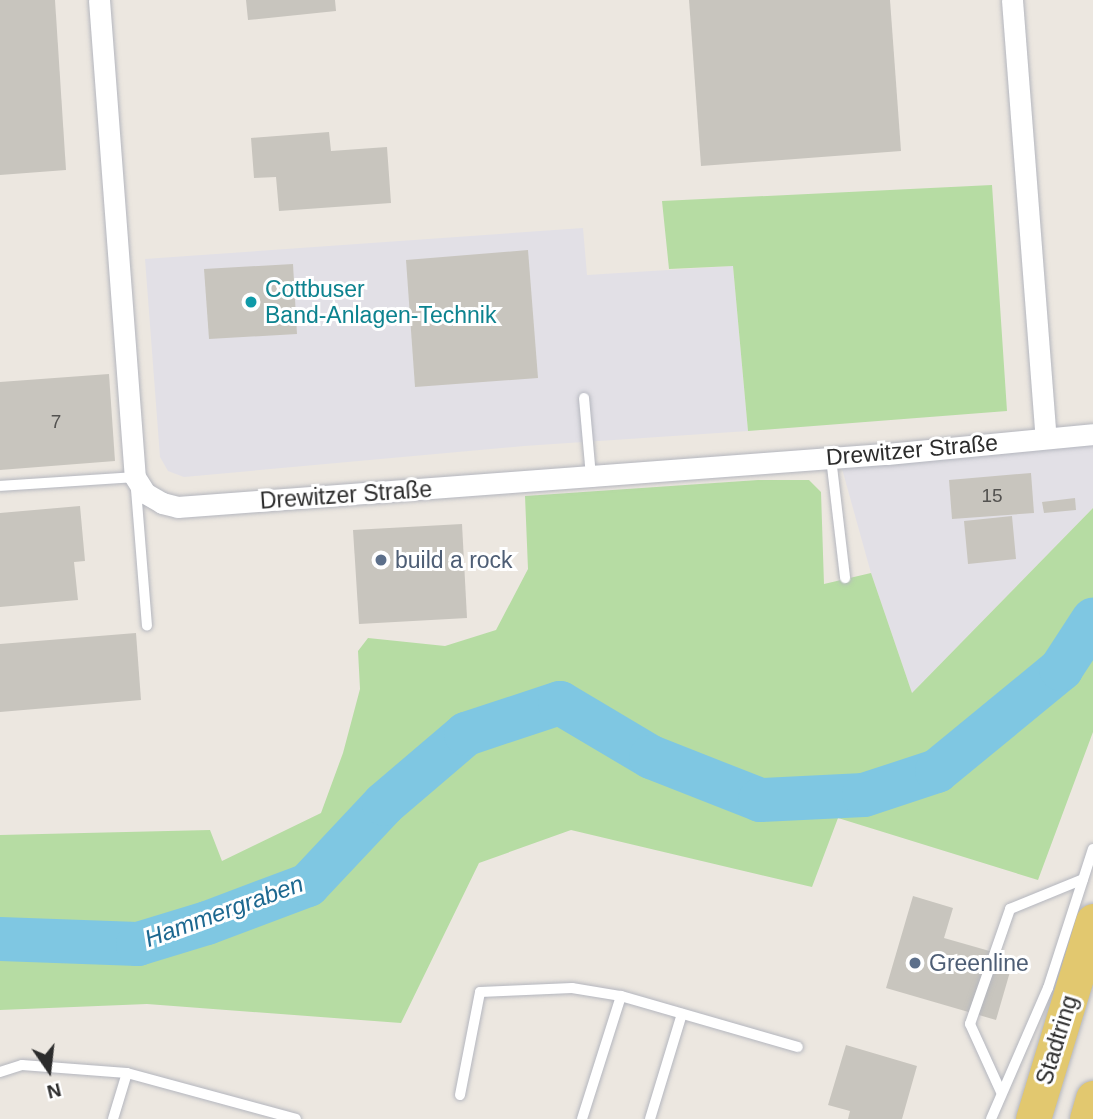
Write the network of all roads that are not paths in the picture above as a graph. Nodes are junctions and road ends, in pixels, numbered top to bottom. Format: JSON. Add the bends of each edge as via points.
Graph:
{"nodes":[{"id":1,"x":99,"y":0,"type":"edge"},
{"id":2,"x":1012,"y":0,"type":"edge"},
{"id":3,"x":584,"y":398,"type":"dead end"},
{"id":4,"x":1093,"y":434,"type":"edge"},
{"id":5,"x":1046,"y":438,"type":"junction"},
{"id":6,"x":831,"y":458,"type":"junction"},
{"id":7,"x":591,"y":476,"type":"junction"},
{"id":8,"x":135,"y":477,"type":"junction"},
{"id":9,"x":0,"y":486,"type":"edge"},
{"id":10,"x":845,"y":578,"type":"dead end"},
{"id":11,"x":147,"y":626,"type":"dead end"},
{"id":12,"x":1093,"y":849,"type":"edge"},
{"id":13,"x":1083,"y":879,"type":"junction"},
{"id":14,"x":1093,"y":921,"type":"edge"},
{"id":15,"x":621,"y":996,"type":"junction"},
{"id":16,"x":682,"y":1014,"type":"junction"},
{"id":17,"x":798,"y":1047,"type":"dead end"},
{"id":18,"x":0,"y":1072,"type":"edge"},
{"id":19,"x":127,"y":1073,"type":"junction"},
{"id":20,"x":1001,"y":1092,"type":"junction"},
{"id":21,"x":460,"y":1095,"type":"dead end"},
{"id":22,"x":1093,"y":1098,"type":"edge"},
{"id":23,"x":113,"y":1119,"type":"edge"},
{"id":24,"x":296,"y":1119,"type":"edge"},
{"id":25,"x":582,"y":1119,"type":"edge"},
{"id":26,"x":650,"y":1119,"type":"edge"},
{"id":27,"x":991,"y":1119,"type":"edge"},
{"id":28,"x":1033,"y":1119,"type":"edge"},
{"id":29,"x":1087,"y":1119,"type":"edge"}],
"edges":[{"from":1,"to":8,"type":"street"},
{"from":2,"to":5,"type":"street"},
{"from":3,"to":7,"type":"lane"},
{"from":4,"to":5,"type":"street","name":"Drewitzer Straße"},
{"from":5,"to":6,"type":"street","name":"Drewitzer Straße"},
{"from":6,"to":7,"type":"street","name":"Drewitzer Straße"},
{"from":6,"to":10,"type":"lane"},
{"from":7,"to":8,"type":"street","name":"Drewitzer Straße","via":[[178,507],[145,493]]},
{"from":8,"to":9,"type":"lane"},
{"from":8,"to":11,"type":"lane"},
{"from":12,"to":13,"type":"lane"},
{"from":13,"to":20,"type":"lane","via":[[1048,988]]},
{"from":13,"to":20,"type":"lane","via":[[1010,909],[970,1024]]},
{"from":14,"to":28,"type":"main road","name":"Stadtring"},
{"from":15,"to":16,"type":"lane"},
{"from":15,"to":21,"type":"lane","via":[[572,988],[480,992]]},
{"from":15,"to":25,"type":"lane"},
{"from":16,"to":17,"type":"lane"},
{"from":16,"to":26,"type":"lane"},
{"from":18,"to":19,"type":"lane","via":[[22,1065]]},
{"from":19,"to":23,"type":"lane"},
{"from":19,"to":24,"type":"lane"},
{"from":20,"to":27,"type":"lane"},
{"from":22,"to":29,"type":"main road"}]}
